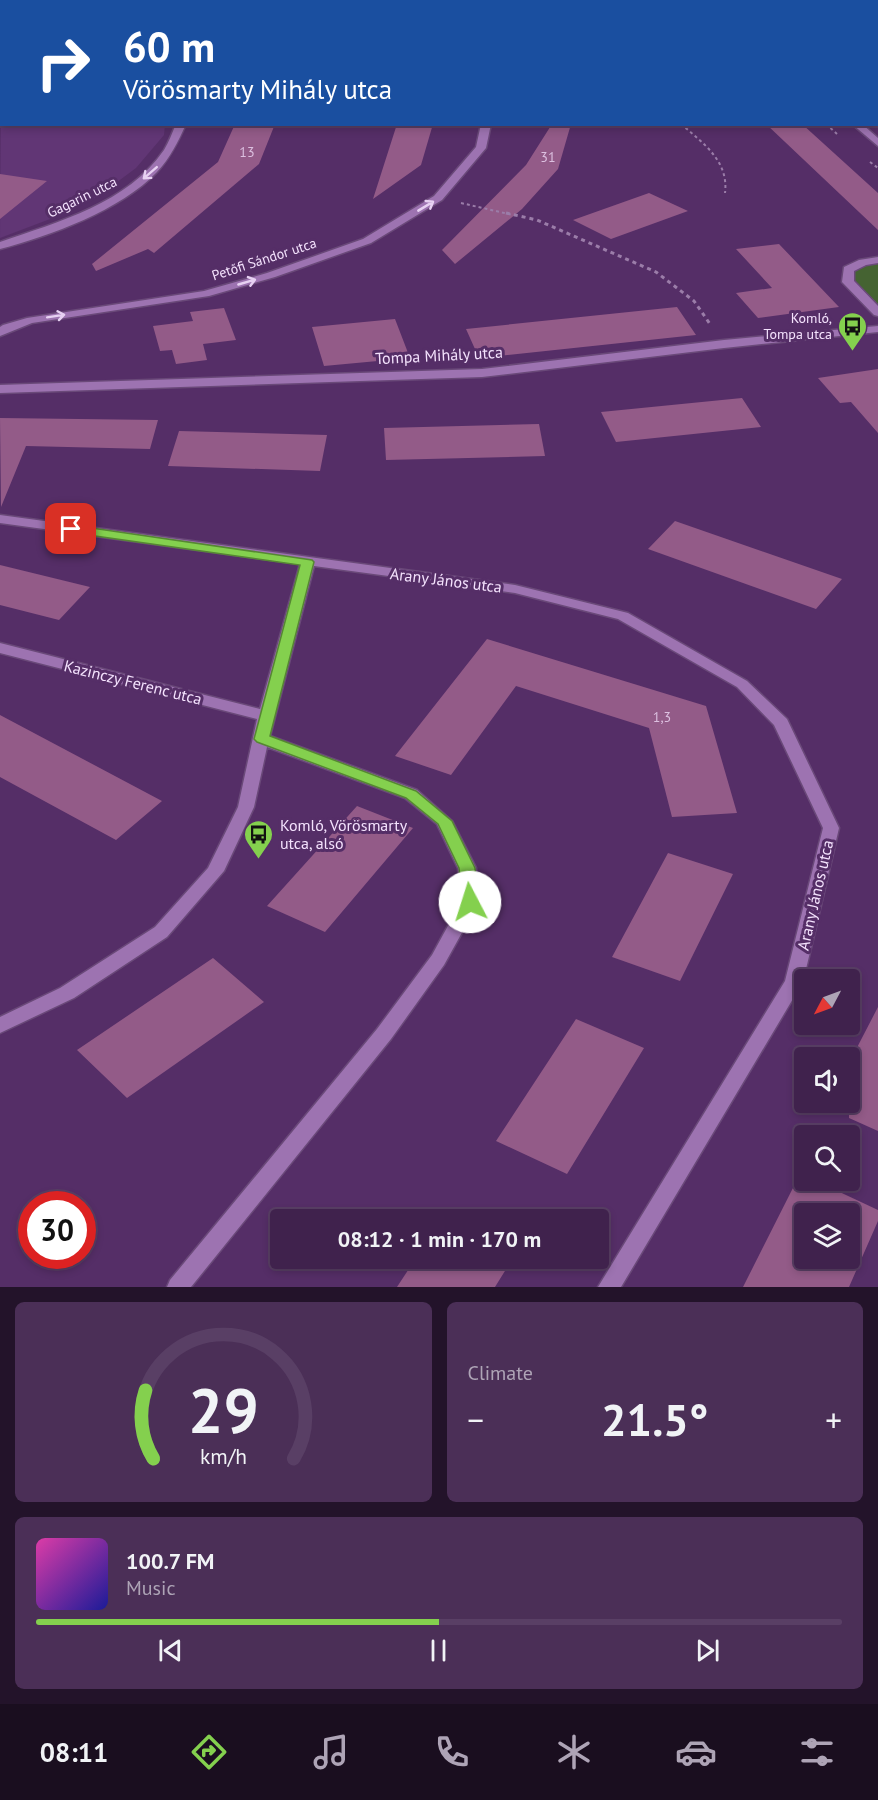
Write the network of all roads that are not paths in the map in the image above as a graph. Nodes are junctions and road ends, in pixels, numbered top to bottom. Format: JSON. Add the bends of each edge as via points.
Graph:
{"nodes":[{"id":1,"x":180,"y":126,"type":"edge"},
{"id":2,"x":486,"y":126,"type":"edge"},
{"id":3,"x":858,"y":126,"type":"edge"},
{"id":4,"x":878,"y":143,"type":"edge"},
{"id":5,"x":0,"y":246,"type":"edge"},
{"id":6,"x":878,"y":260,"type":"edge"},
{"id":7,"x":878,"y":313,"type":"edge"},
{"id":8,"x":872,"y":329,"type":"edge"},
{"id":9,"x":0,"y":332,"type":"edge"},
{"id":10,"x":878,"y":342,"type":"edge"},
{"id":11,"x":0,"y":389,"type":"edge"},
{"id":12,"x":0,"y":519,"type":"edge"},
{"id":13,"x":308,"y":562,"type":"junction"},
{"id":14,"x":0,"y":648,"type":"edge"},
{"id":15,"x":266,"y":716,"type":"junction"},
{"id":16,"x":262,"y":739,"type":"junction"},
{"id":17,"x":0,"y":1026,"type":"edge"},
{"id":18,"x":177,"y":1287,"type":"edge"},
{"id":19,"x":609,"y":1287,"type":"edge"}],
"edges":[{"from":1,"to":5,"type":"street","name":"Gagarin utca","one_way":true,"via":[[155,170],[114,200]]},
{"from":9,"to":2,"type":"street","name":"Petőfi Sándor utca","one_way":true,"via":[[31,320],[205,294],[367,241],[438,198],[481,148]]},
{"from":3,"to":4,"type":"street"},
{"from":6,"to":7,"type":"street","via":[[848,269],[848,282]]},
{"from":8,"to":10,"type":"street"},
{"from":8,"to":11,"type":"street","name":"Tompa Mihály utca","via":[[482,373]]},
{"from":12,"to":13,"type":"street"},
{"from":13,"to":15,"type":"street"},
{"from":13,"to":19,"type":"street","name":"Arany János utca","via":[[515,589],[623,616],[742,684],[781,723],[831,828],[794,982]]},
{"from":14,"to":15,"type":"street","name":"Kazinczy Ferenc utca"},
{"from":15,"to":16,"type":"street"},
{"from":16,"to":17,"type":"street","via":[[246,807],[215,871],[161,932],[67,993]]},
{"from":16,"to":18,"type":"street","via":[[411,794],[444,821],[467,868],[470,902],[438,960],[384,1034]]}]}
